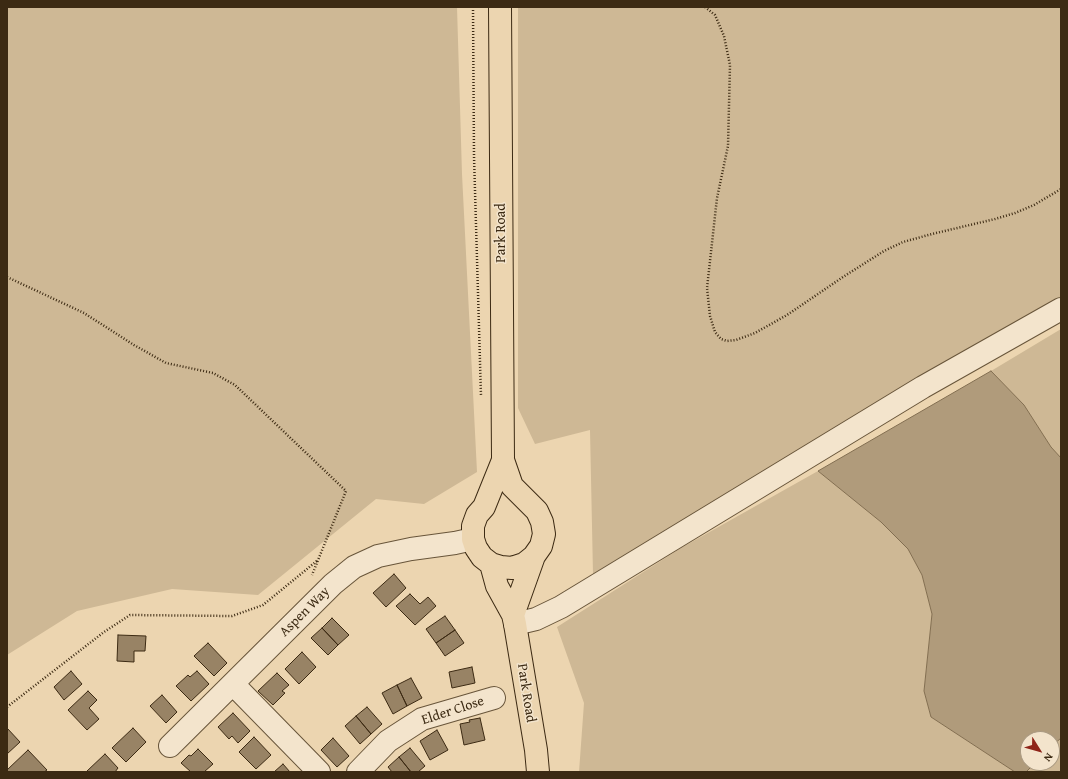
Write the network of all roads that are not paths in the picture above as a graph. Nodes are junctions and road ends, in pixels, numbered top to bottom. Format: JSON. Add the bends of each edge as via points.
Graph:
{"nodes":[{"id":1,"x":500,"y":7,"type":"edge"},
{"id":2,"x":1061,"y":309,"type":"edge"},
{"id":3,"x":503,"y":460,"type":"junction"},
{"id":4,"x":528,"y":503,"type":"junction"},
{"id":5,"x":484,"y":506,"type":"junction"},
{"id":6,"x":473,"y":539,"type":"junction"},
{"id":7,"x":534,"y":556,"type":"junction"},
{"id":8,"x":491,"y":564,"type":"junction"},
{"id":9,"x":514,"y":620,"type":"junction"},
{"id":10,"x":233,"y":684,"type":"junction"},
{"id":11,"x":494,"y":698,"type":"dead end"},
{"id":12,"x":170,"y":746,"type":"dead end"},
{"id":13,"x":319,"y":772,"type":"edge"},
{"id":14,"x":358,"y":772,"type":"edge"},
{"id":15,"x":538,"y":772,"type":"edge"}],
"edges":[{"from":1,"to":3,"type":"main road","name":"Park Road"},
{"from":2,"to":9,"type":"street","via":[[923,387],[561,607],[536,619]]},
{"from":3,"to":4,"type":"main road","name":"Park Road","via":[[512,486]]},
{"from":3,"to":5,"type":"main road","name":"Park Road"},
{"from":4,"to":5,"type":"main road","via":[[504,497]]},
{"from":4,"to":7,"type":"main road","name":"Park Road","via":[[542,522],[544,534],[541,546]]},
{"from":5,"to":6,"type":"main road","name":"Park Road","via":[[473,526]]},
{"from":6,"to":8,"type":"main road","name":"Park Road","via":[[482,557]]},
{"from":6,"to":10,"type":"street","name":"Aspen Way","via":[[378,556],[354,567],[333,584]]},
{"from":7,"to":8,"type":"main road","via":[[524,564],[512,568]]},
{"from":7,"to":9,"type":"main road","name":"Park Road"},
{"from":8,"to":9,"type":"main road","name":"Park Road","via":[[497,586]]},
{"from":9,"to":15,"type":"main road","name":"Park Road"},
{"from":10,"to":12,"type":"street","name":"Aspen Way"},
{"from":10,"to":13,"type":"street"},
{"from":11,"to":14,"type":"street","name":"Elder Close","via":[[422,718],[388,741]]}]}
